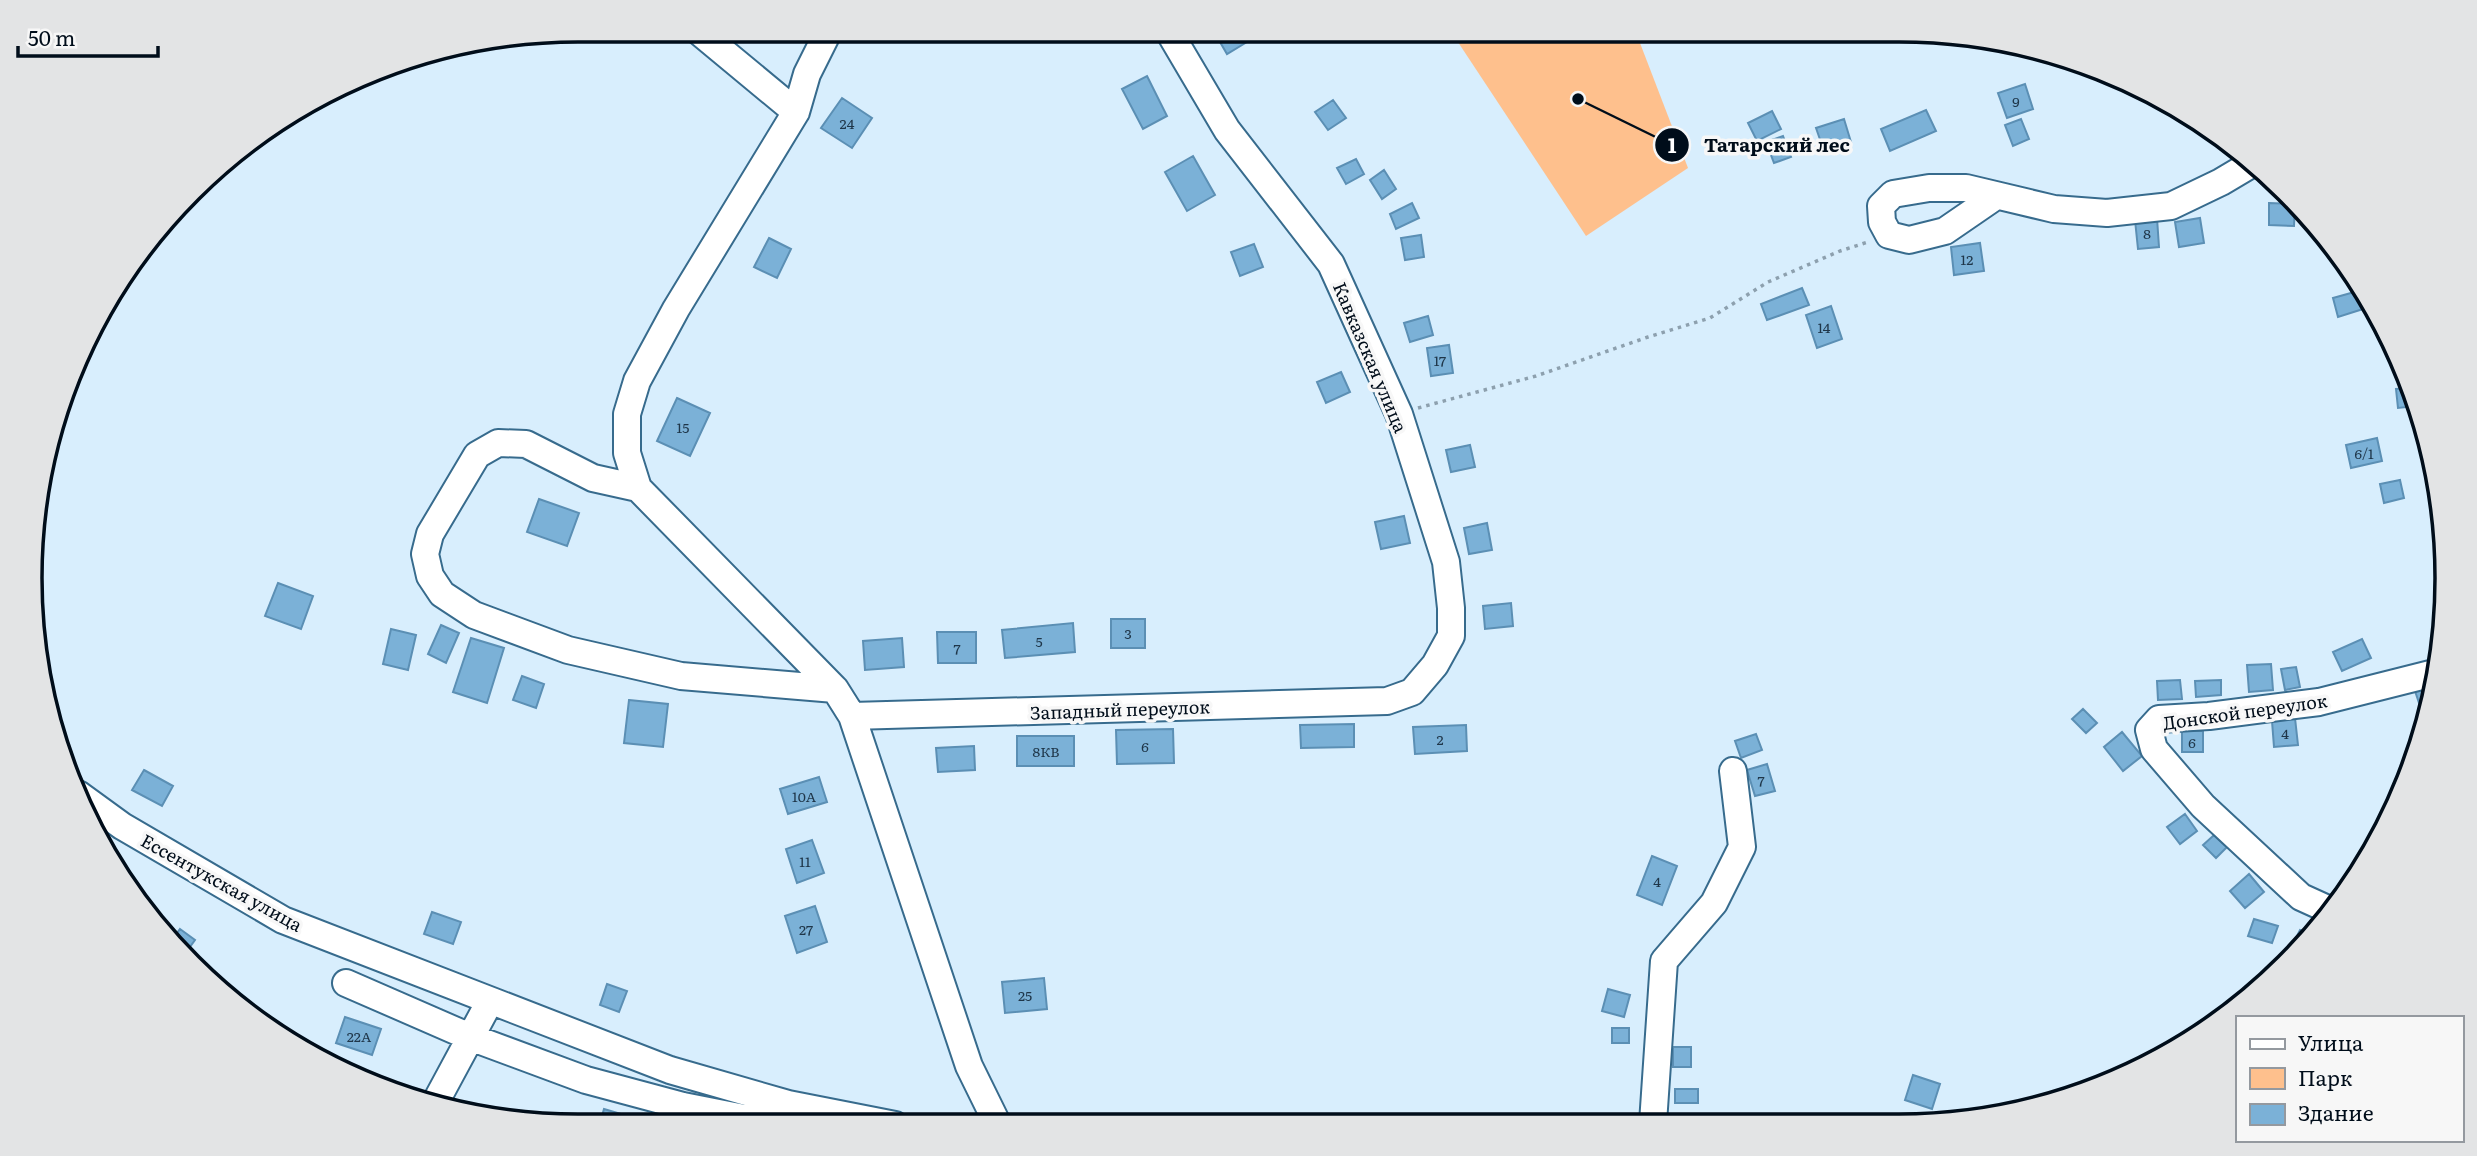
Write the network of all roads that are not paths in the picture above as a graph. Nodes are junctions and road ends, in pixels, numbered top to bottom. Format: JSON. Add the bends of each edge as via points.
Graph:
{"nodes":[{"id":1,"x":711,"y":42,"type":"edge"},
{"id":2,"x":823,"y":42,"type":"edge"},
{"id":3,"x":1175,"y":42,"type":"edge"},
{"id":4,"x":796,"y":112,"type":"junction"},
{"id":5,"x":2244,"y":168,"type":"edge"},
{"id":6,"x":1996,"y":196,"type":"junction"},
{"id":7,"x":638,"y":488,"type":"junction"},
{"id":8,"x":2426,"y":675,"type":"edge"},
{"id":9,"x":835,"y":689,"type":"junction"},
{"id":10,"x":1387,"y":701,"type":"joint"},
{"id":11,"x":852,"y":716,"type":"junction"},
{"id":12,"x":1733,"y":771,"type":"dead end"},
{"id":13,"x":92,"y":804,"type":"edge"},
{"id":14,"x":2322,"y":907,"type":"edge"},
{"id":15,"x":346,"y":983,"type":"dead end"},
{"id":16,"x":490,"y":1001,"type":"junction"},
{"id":17,"x":470,"y":1037,"type":"junction"},
{"id":18,"x":440,"y":1096,"type":"edge"},
{"id":19,"x":724,"y":1114,"type":"edge"},
{"id":20,"x":839,"y":1114,"type":"edge"},
{"id":21,"x":992,"y":1114,"type":"edge"},
{"id":22,"x":1654,"y":1114,"type":"edge"}],
"edges":[{"from":1,"to":4,"type":"street"},
{"from":2,"to":4,"type":"street"},
{"from":3,"to":10,"type":"street","name":"Кавказская улица","via":[[1227,130],[1331,264],[1399,414],[1446,562],[1451,636],[1412,692]]},
{"from":4,"to":7,"type":"street","via":[[637,381],[627,414],[627,453]]},
{"from":5,"to":6,"type":"street","via":[[2171,206],[2107,213],[2054,209]]},
{"from":6,"to":6,"type":"street","via":[[1966,188],[1893,194],[1881,206],[1882,222],[1889,235],[1909,240],[1945,231]]},
{"from":7,"to":9,"type":"street"},
{"from":7,"to":9,"type":"street","via":[[593,478],[526,444],[498,443],[477,455],[430,534],[425,554],[429,576],[442,594],[474,615],[568,650],[681,677]]},
{"from":8,"to":14,"type":"street","name":"Донской переулок","via":[[2319,702],[2159,719],[2149,730],[2154,749],[2203,806],[2301,897]]},
{"from":9,"to":11,"type":"street"},
{"from":10,"to":11,"type":"street","name":"Западный переулок"},
{"from":11,"to":21,"type":"street","via":[[968,1066]]},
{"from":12,"to":22,"type":"street","via":[[1742,847],[1714,903],[1664,961]]},
{"from":13,"to":16,"type":"street","name":"Ессентукская улица","via":[[283,920]]},
{"from":15,"to":17,"type":"street"},
{"from":16,"to":17,"type":"street"},
{"from":16,"to":20,"type":"street","name":"Ессентукская улица","via":[[670,1070]]},
{"from":17,"to":18,"type":"street"},
{"from":17,"to":19,"type":"street","via":[[586,1080]]}]}
